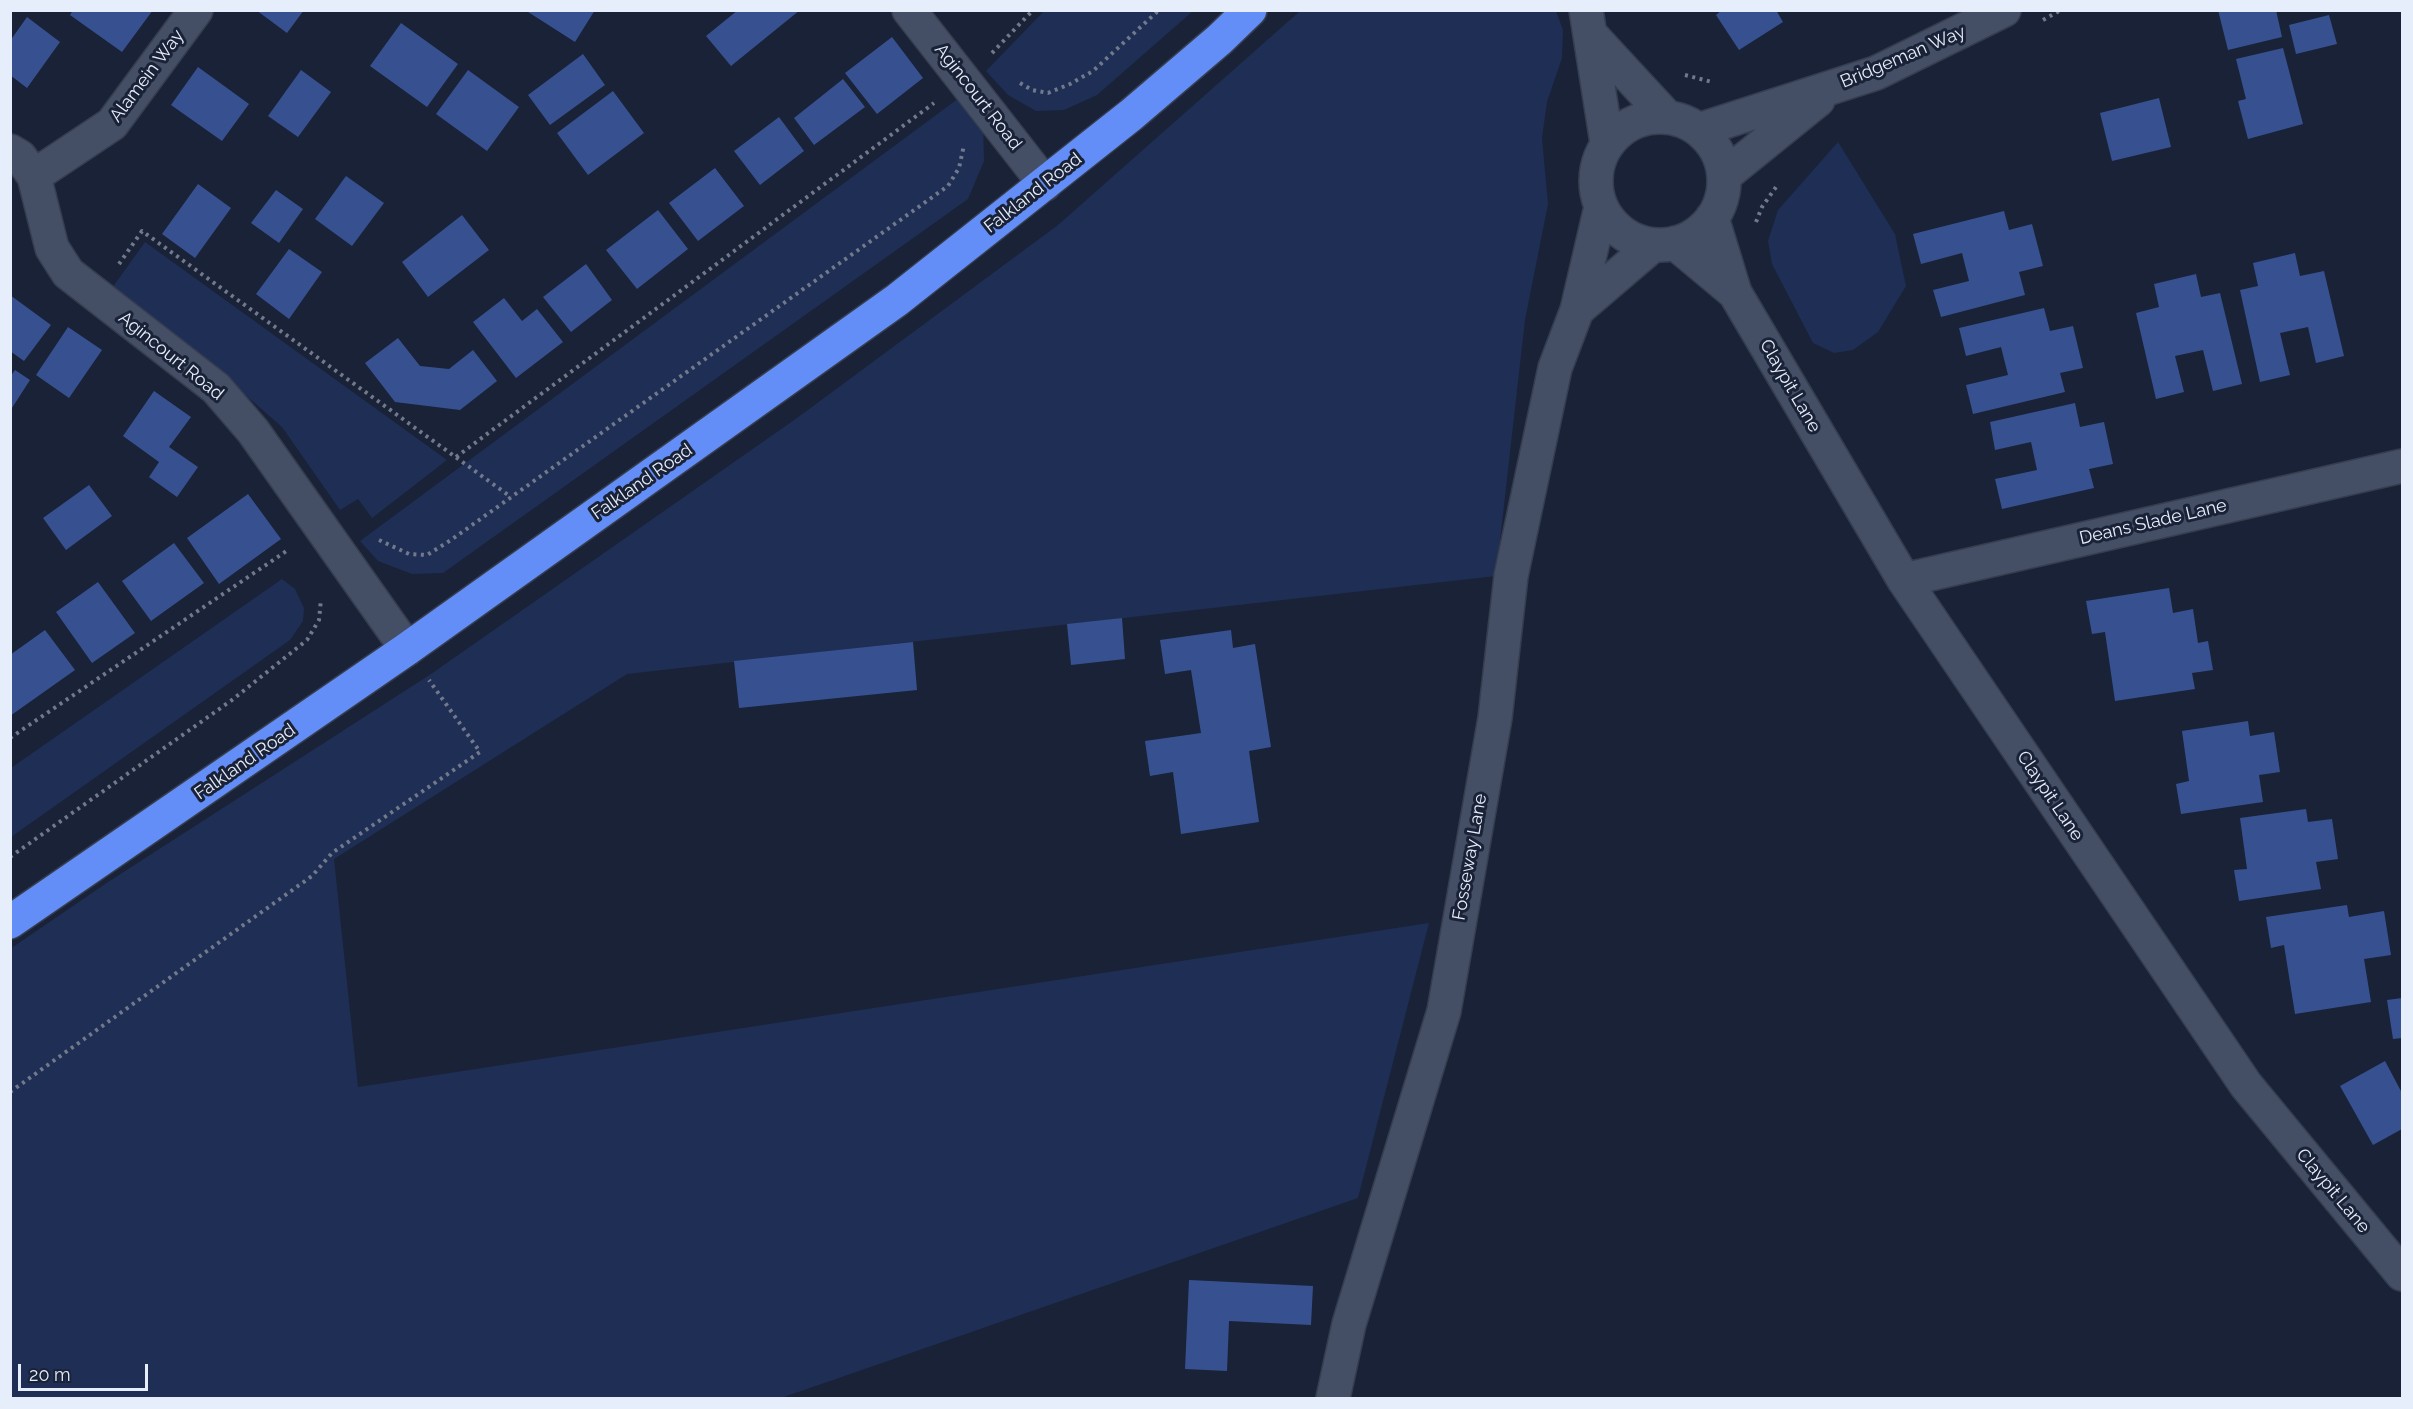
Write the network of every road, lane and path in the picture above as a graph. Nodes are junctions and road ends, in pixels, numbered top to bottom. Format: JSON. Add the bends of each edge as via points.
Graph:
{"nodes":[{"id":1,"x":196,"y":10,"type":"edge"},
{"id":2,"x":909,"y":10,"type":"edge"},
{"id":3,"x":1033,"y":10,"type":"edge"},
{"id":4,"x":1159,"y":10,"type":"edge"},
{"id":5,"x":1250,"y":10,"type":"edge"},
{"id":6,"x":2004,"y":10,"type":"edge"},
{"id":7,"x":2061,"y":10,"type":"edge"},
{"id":8,"x":2040,"y":21,"type":"dead end"},
{"id":9,"x":1589,"y":23,"type":"edge"},
{"id":10,"x":1683,"y":75,"type":"dead end"},
{"id":11,"x":1714,"y":83,"type":"dead end"},
{"id":12,"x":1833,"y":87,"type":"junction"},
{"id":13,"x":972,"y":88,"type":"junction"},
{"id":14,"x":1666,"y":116,"type":"junction"},
{"id":15,"x":1699,"y":130,"type":"junction"},
{"id":16,"x":1607,"y":143,"type":"junction"},
{"id":17,"x":10,"y":151,"type":"edge"},
{"id":18,"x":34,"y":176,"type":"junction"},
{"id":19,"x":1724,"y":176,"type":"junction"},
{"id":20,"x":1780,"y":182,"type":"dead end"},
{"id":21,"x":1045,"y":184,"type":"junction"},
{"id":22,"x":1601,"y":207,"type":"junction"},
{"id":23,"x":1712,"y":218,"type":"junction"},
{"id":24,"x":1754,"y":230,"type":"dead end"},
{"id":25,"x":1664,"y":244,"type":"junction"},
{"id":26,"x":1735,"y":293,"type":"junction"},
{"id":27,"x":96,"y":296,"type":"junction"},
{"id":28,"x":1577,"y":310,"type":"junction"},
{"id":29,"x":456,"y":457,"type":"junction"},
{"id":30,"x":2403,"y":466,"type":"edge"},
{"id":31,"x":510,"y":497,"type":"junction"},
{"id":32,"x":321,"y":527,"type":"junction"},
{"id":33,"x":374,"y":537,"type":"dead end"},
{"id":34,"x":1904,"y":580,"type":"junction"},
{"id":35,"x":319,"y":592,"type":"dead end"},
{"id":36,"x":407,"y":649,"type":"junction"},
{"id":37,"x":10,"y":738,"type":"edge"},
{"id":38,"x":10,"y":857,"type":"edge"},
{"id":39,"x":10,"y":922,"type":"edge"},
{"id":40,"x":10,"y":1092,"type":"edge"},
{"id":41,"x":2403,"y":1274,"type":"edge"},
{"id":42,"x":1333,"y":1398,"type":"edge"}],
"edges":[{"from":1,"to":18,"type":"street","name":"Alamein Way","via":[[112,124]]},
{"from":2,"to":13,"type":"street","name":"Agincourt Road"},
{"from":3,"to":13,"type":"path"},
{"from":4,"to":13,"type":"path","via":[[1093,71],[1071,84],[1048,93],[1032,90],[1021,85],[1008,70]]},
{"from":5,"to":21,"type":"highway","name":"Falkland Road","via":[[1212,47]]},
{"from":6,"to":12,"type":"street","name":"Bridgeman Way","via":[[1912,57]]},
{"from":7,"to":8,"type":"path"},
{"from":9,"to":14,"type":"street"},
{"from":9,"to":16,"type":"street"},
{"from":10,"to":11,"type":"path"},
{"from":12,"to":15,"type":"street","name":"Bridgeman Way"},
{"from":12,"to":19,"type":"street","name":"Bridgeman Way"},
{"from":13,"to":21,"type":"street","name":"Agincourt Road"},
{"from":13,"to":29,"type":"path"},
{"from":13,"to":31,"type":"path","via":[[951,121],[966,136],[959,168],[948,186]]},
{"from":14,"to":15,"type":"street"},
{"from":14,"to":16,"type":"street","via":[[1644,118],[1623,127]]},
{"from":15,"to":19,"type":"street","via":[[1712,142]]},
{"from":16,"to":22,"type":"street","via":[[1598,163],[1595,185]]},
{"from":17,"to":18,"type":"street","name":"Agincourt Road","via":[[20,157]]},
{"from":18,"to":27,"type":"street","name":"Agincourt Road","via":[[52,248],[68,273]]},
{"from":19,"to":23,"type":"street","via":[[1722,198]]},
{"from":20,"to":24,"type":"path","via":[[1762,207]]},
{"from":21,"to":36,"type":"highway","name":"Falkland Road","via":[[840,342]]},
{"from":22,"to":25,"type":"street","via":[[1613,225],[1631,239]]},
{"from":22,"to":28,"type":"street","name":"Fosseway Lane"},
{"from":23,"to":25,"type":"street","via":[[1696,234]]},
{"from":23,"to":26,"type":"street","name":"Claypit Lane"},
{"from":25,"to":26,"type":"street","name":"Claypit Lane"},
{"from":25,"to":28,"type":"street","name":"Fosseway Lane"},
{"from":26,"to":34,"type":"street","name":"Claypit Lane"},
{"from":27,"to":29,"type":"path","via":[[142,231]]},
{"from":27,"to":32,"type":"street","name":"Agincourt Road","via":[[216,388],[253,431]]},
{"from":28,"to":42,"type":"street","name":"Fosseway Lane","via":[[1555,368],[1511,576],[1495,718],[1444,1011],[1349,1324]]},
{"from":29,"to":31,"type":"path"},
{"from":30,"to":34,"type":"street","name":"Deans Slade Lane"},
{"from":31,"to":33,"type":"path","via":[[427,555],[409,554]]},
{"from":32,"to":36,"type":"street","name":"Agincourt Road"},
{"from":32,"to":37,"type":"path"},
{"from":34,"to":41,"type":"street","name":"Claypit Lane","via":[[2246,1085]]},
{"from":35,"to":38,"type":"path","via":[[319,620],[307,640],[232,700]]},
{"from":36,"to":39,"type":"highway","name":"Falkland Road"},
{"from":36,"to":40,"type":"path","via":[[480,752],[332,853],[312,876]]}]}
